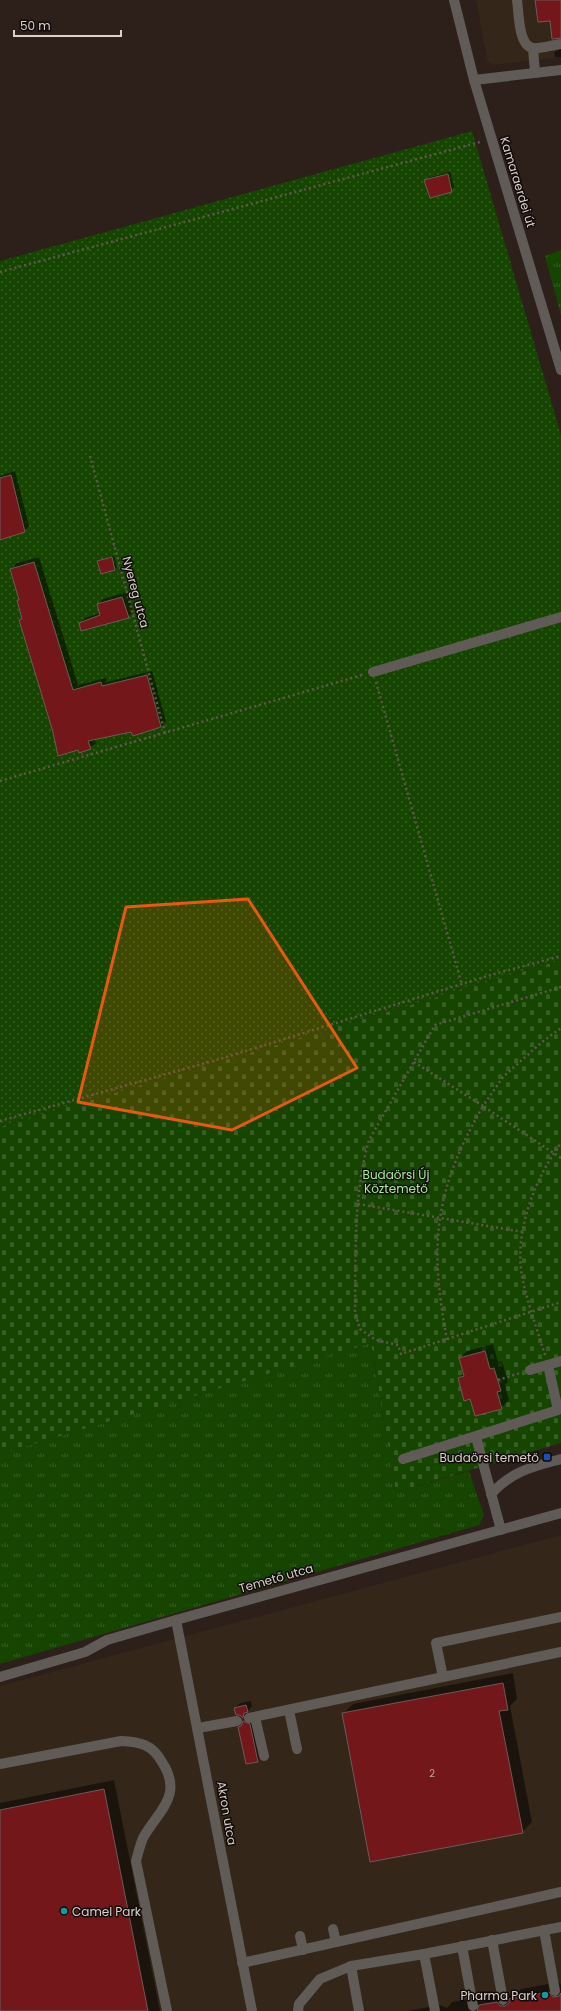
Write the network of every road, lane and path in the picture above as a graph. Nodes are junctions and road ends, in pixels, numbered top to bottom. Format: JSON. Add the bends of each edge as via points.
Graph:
{"nodes":[{"id":1,"x":454,"y":0,"type":"edge"},
{"id":2,"x":517,"y":0,"type":"edge"},
{"id":3,"x":561,"y":44,"type":"edge"},
{"id":4,"x":533,"y":48,"type":"junction"},
{"id":5,"x":561,"y":70,"type":"edge"},
{"id":6,"x":535,"y":73,"type":"junction"},
{"id":7,"x":474,"y":80,"type":"junction"},
{"id":8,"x":491,"y":139,"type":"junction"},
{"id":9,"x":0,"y":272,"type":"edge"},
{"id":10,"x":561,"y":370,"type":"edge"},
{"id":11,"x":90,"y":456,"type":"dead end"},
{"id":12,"x":561,"y":617,"type":"edge"},
{"id":13,"x":373,"y":672,"type":"junction"},
{"id":14,"x":165,"y":733,"type":"junction"},
{"id":15,"x":0,"y":781,"type":"edge"},
{"id":16,"x":561,"y":956,"type":"edge"},
{"id":17,"x":462,"y":985,"type":"junction"},
{"id":18,"x":561,"y":987,"type":"edge"},
{"id":19,"x":561,"y":1028,"type":"edge"},
{"id":20,"x":414,"y":1062,"type":"junction"},
{"id":21,"x":483,"y":1106,"type":"junction"},
{"id":22,"x":0,"y":1122,"type":"edge"},
{"id":23,"x":561,"y":1144,"type":"edge"},
{"id":24,"x":553,"y":1153,"type":"junction"},
{"id":25,"x":561,"y":1158,"type":"edge"},
{"id":26,"x":358,"y":1204,"type":"junction"},
{"id":27,"x":439,"y":1216,"type":"junction"},
{"id":28,"x":523,"y":1232,"type":"junction"},
{"id":29,"x":561,"y":1302,"type":"edge"},
{"id":30,"x":532,"y":1312,"type":"junction"},
{"id":31,"x":447,"y":1340,"type":"junction"},
{"id":32,"x":561,"y":1361,"type":"edge"},
{"id":33,"x":548,"y":1365,"type":"junction"},
{"id":34,"x":530,"y":1370,"type":"joint"},
{"id":35,"x":498,"y":1380,"type":"dead end"},
{"id":36,"x":476,"y":1437,"type":"junction"},
{"id":37,"x":561,"y":1458,"type":"edge"},
{"id":38,"x":403,"y":1459,"type":"dead end"},
{"id":39,"x":491,"y":1494,"type":"junction"},
{"id":40,"x":561,"y":1513,"type":"edge"},
{"id":41,"x":501,"y":1530,"type":"junction"},
{"id":42,"x":561,"y":1617,"type":"edge"},
{"id":43,"x":176,"y":1620,"type":"junction"},
{"id":44,"x":561,"y":1652,"type":"edge"},
{"id":45,"x":0,"y":1677,"type":"edge"},
{"id":46,"x":443,"y":1677,"type":"junction"},
{"id":47,"x":289,"y":1710,"type":"junction"},
{"id":48,"x":237,"y":1721,"type":"dead end"},
{"id":49,"x":198,"y":1728,"type":"junction"},
{"id":50,"x":297,"y":1749,"type":"dead end"},
{"id":51,"x":264,"y":1756,"type":"dead end"},
{"id":52,"x":0,"y":1764,"type":"edge"},
{"id":53,"x":561,"y":1892,"type":"edge"},
{"id":54,"x":561,"y":1927,"type":"edge"},
{"id":55,"x":333,"y":1929,"type":"dead end"},
{"id":56,"x":544,"y":1930,"type":"junction"},
{"id":57,"x":300,"y":1936,"type":"dead end"},
{"id":58,"x":492,"y":1940,"type":"junction"},
{"id":59,"x":336,"y":1942,"type":"junction"},
{"id":60,"x":462,"y":1946,"type":"junction"},
{"id":61,"x":303,"y":1950,"type":"junction"},
{"id":62,"x":424,"y":1954,"type":"junction"},
{"id":63,"x":242,"y":1963,"type":"junction"},
{"id":64,"x":351,"y":1966,"type":"junction"},
{"id":65,"x":555,"y":1991,"type":"dead end"},
{"id":66,"x":503,"y":2000,"type":"dead end"},
{"id":67,"x":473,"y":2006,"type":"dead end"},
{"id":68,"x":167,"y":2011,"type":"edge"},
{"id":69,"x":252,"y":2011,"type":"edge"},
{"id":70,"x":298,"y":2011,"type":"edge"},
{"id":71,"x":359,"y":2011,"type":"edge"},
{"id":72,"x":435,"y":2011,"type":"edge"}],
"edges":[{"from":1,"to":7,"type":"street","name":"Kamaraerdei út"},
{"from":2,"to":4,"type":"street","via":[[522,37],[528,46]]},
{"from":3,"to":4,"type":"street"},
{"from":4,"to":6,"type":"street"},
{"from":5,"to":6,"type":"street"},
{"from":6,"to":7,"type":"street"},
{"from":7,"to":8,"type":"street","name":"Kamaraerdei út"},
{"from":8,"to":9,"type":"path"},
{"from":8,"to":10,"type":"street","name":"Kamaraerdei út"},
{"from":11,"to":14,"type":"path","name":"Nyereg utca"},
{"from":12,"to":13,"type":"street"},
{"from":13,"to":14,"type":"path"},
{"from":13,"to":17,"type":"path"},
{"from":14,"to":15,"type":"path"},
{"from":16,"to":17,"type":"path"},
{"from":17,"to":22,"type":"path","via":[[223,1058]]},
{"from":18,"to":20,"type":"path","via":[[436,1025]]},
{"from":19,"to":21,"type":"path","via":[[503,1077]]},
{"from":20,"to":21,"type":"path"},
{"from":20,"to":26,"type":"path","via":[[369,1140],[363,1160]]},
{"from":21,"to":24,"type":"path"},
{"from":21,"to":27,"type":"path","via":[[459,1152]]},
{"from":23,"to":24,"type":"path"},
{"from":24,"to":25,"type":"path"},
{"from":24,"to":28,"type":"path","via":[[535,1191]]},
{"from":26,"to":27,"type":"path"},
{"from":26,"to":31,"type":"path","via":[[355,1312],[360,1329],[376,1340],[398,1345],[401,1354]]},
{"from":27,"to":28,"type":"path"},
{"from":27,"to":31,"type":"path","via":[[438,1280]]},
{"from":28,"to":30,"type":"path","via":[[522,1274]]},
{"from":29,"to":30,"type":"path"},
{"from":30,"to":31,"type":"path"},
{"from":30,"to":33,"type":"path"},
{"from":32,"to":33,"type":"street"},
{"from":33,"to":34,"type":"street"},
{"from":33,"to":36,"type":"street","via":[[558,1410]]},
{"from":34,"to":35,"type":"path"},
{"from":36,"to":38,"type":"street"},
{"from":36,"to":39,"type":"street"},
{"from":37,"to":39,"type":"street","via":[[510,1476]]},
{"from":39,"to":41,"type":"street"},
{"from":40,"to":41,"type":"street","name":"Temető utca"},
{"from":41,"to":43,"type":"street","name":"Temető utca"},
{"from":42,"to":46,"type":"street","via":[[436,1643]]},
{"from":43,"to":45,"type":"street","name":"Temető utca","via":[[107,1640],[85,1652]]},
{"from":43,"to":49,"type":"street","name":"Akron utca"},
{"from":44,"to":46,"type":"street"},
{"from":46,"to":47,"type":"street"},
{"from":47,"to":50,"type":"street"},
{"from":47,"to":51,"type":"street","via":[[252,1717]]},
{"from":48,"to":49,"type":"street"},
{"from":49,"to":63,"type":"street","name":"Akron utca"},
{"from":52,"to":68,"type":"street","via":[[121,1741],[141,1742],[157,1753],[167,1769],[171,1786],[165,1807],[142,1839],[136,1861]]},
{"from":53,"to":59,"type":"street"},
{"from":54,"to":56,"type":"street"},
{"from":55,"to":59,"type":"street"},
{"from":56,"to":58,"type":"street"},
{"from":56,"to":65,"type":"street"},
{"from":57,"to":61,"type":"street"},
{"from":58,"to":60,"type":"street"},
{"from":58,"to":66,"type":"street"},
{"from":59,"to":61,"type":"street"},
{"from":60,"to":62,"type":"street"},
{"from":60,"to":67,"type":"street"},
{"from":61,"to":63,"type":"street"},
{"from":62,"to":64,"type":"street"},
{"from":62,"to":72,"type":"street"},
{"from":63,"to":69,"type":"street","name":"Akron utca"},
{"from":64,"to":70,"type":"street","via":[[320,1979],[299,2004]]},
{"from":64,"to":71,"type":"street"}]}
